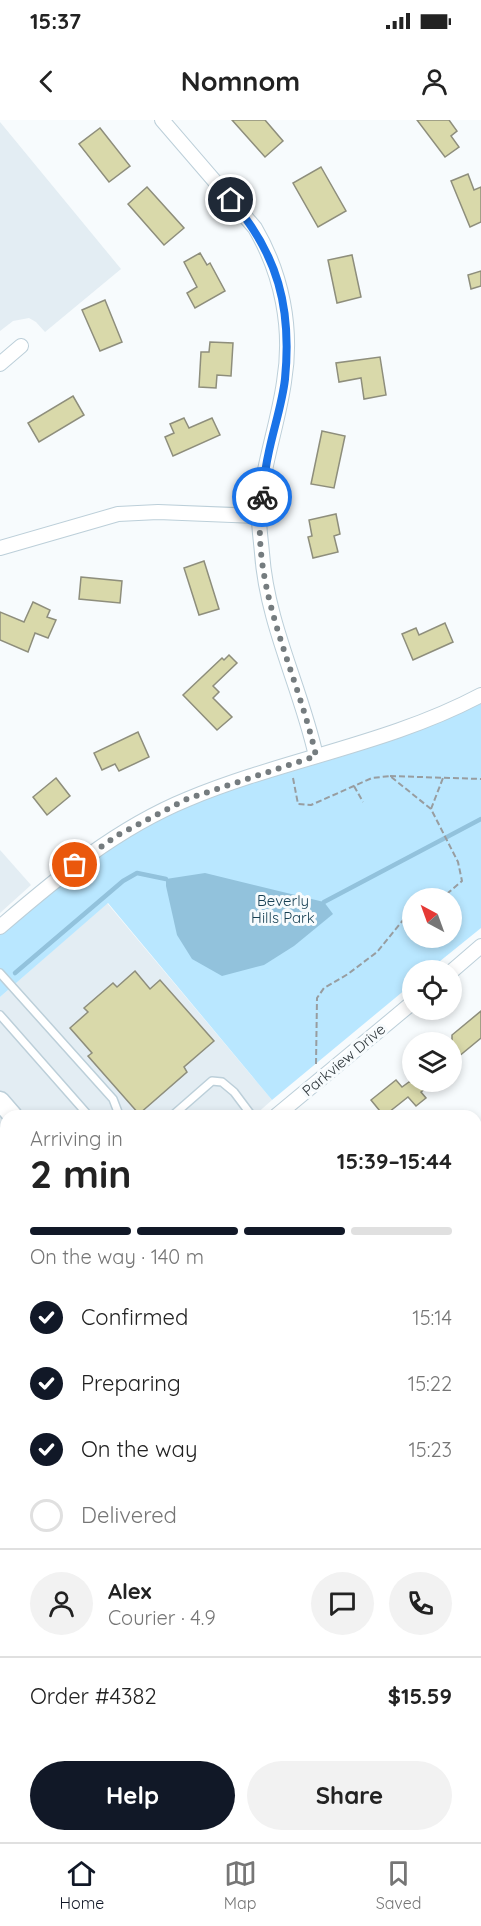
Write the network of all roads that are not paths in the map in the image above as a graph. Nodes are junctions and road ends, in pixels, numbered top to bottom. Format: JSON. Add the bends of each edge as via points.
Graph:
{"nodes":[{"id":1,"x":162,"y":120,"type":"edge"},
{"id":2,"x":21,"y":346,"type":"dead end"},
{"id":3,"x":0,"y":364,"type":"edge"},
{"id":4,"x":259,"y":516,"type":"junction"},
{"id":5,"x":0,"y":548,"type":"edge"},
{"id":6,"x":481,"y":695,"type":"edge"},
{"id":7,"x":316,"y":756,"type":"junction"},
{"id":8,"x":0,"y":927,"type":"edge"},
{"id":9,"x":481,"y":946,"type":"edge"},
{"id":10,"x":462,"y":962,"type":"edge"},
{"id":11,"x":0,"y":973,"type":"edge"},
{"id":12,"x":402,"y":1011,"type":"edge"},
{"id":13,"x":0,"y":1015,"type":"edge"},
{"id":14,"x":84,"y":1110,"type":"edge"},
{"id":15,"x":117,"y":1110,"type":"edge"},
{"id":16,"x":179,"y":1110,"type":"edge"},
{"id":17,"x":248,"y":1110,"type":"edge"},
{"id":18,"x":283,"y":1110,"type":"edge"}],
"edges":[{"from":1,"to":4,"type":"street","via":[[255,228],[279,284],[286,320],[285,381]]},
{"from":2,"to":3,"type":"street"},
{"from":4,"to":5,"type":"street","via":[[118,514]]},
{"from":4,"to":7,"type":"street","via":[[271,607]]},
{"from":6,"to":7,"type":"street","via":[[401,730]]},
{"from":7,"to":8,"type":"street","via":[[187,799],[150,817],[84,859]]},
{"from":9,"to":10,"type":"street"},
{"from":11,"to":15,"type":"lane","via":[[113,1099]]},
{"from":12,"to":18,"type":"street","name":"Parkview Drive"},
{"from":13,"to":14,"type":"lane"},
{"from":16,"to":17,"type":"lane","via":[[212,1081],[222,1082]]}]}
